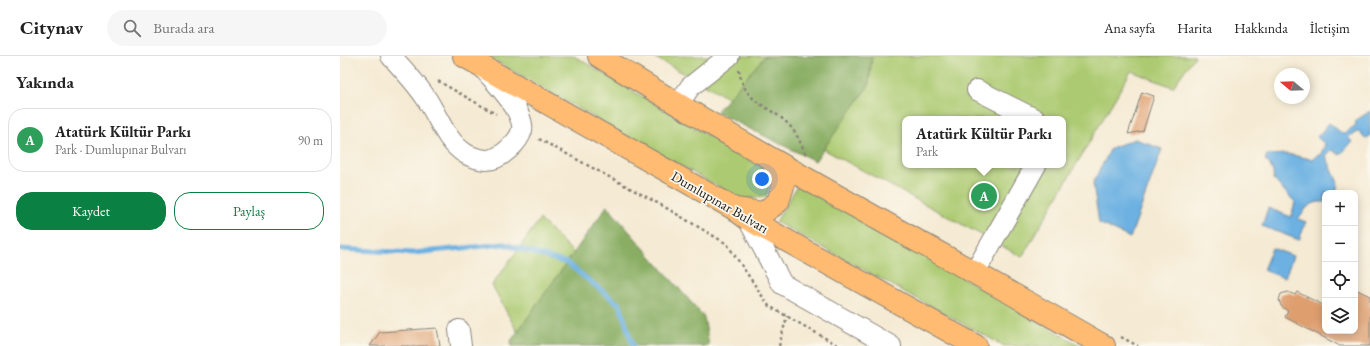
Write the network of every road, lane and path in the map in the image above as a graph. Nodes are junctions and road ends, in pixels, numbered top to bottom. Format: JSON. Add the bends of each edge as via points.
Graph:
{"nodes":[{"id":1,"x":391,"y":56,"type":"edge"},
{"id":2,"x":599,"y":56,"type":"edge"},
{"id":3,"x":472,"y":60,"type":"edge"},
{"id":4,"x":734,"y":62,"type":"edge"},
{"id":5,"x":416,"y":85,"type":"junction"},
{"id":6,"x":977,"y":90,"type":"dead end"},
{"id":7,"x":678,"y":105,"type":"junction"},
{"id":8,"x":1028,"y":116,"type":"edge"},
{"id":9,"x":522,"y":129,"type":"junction"},
{"id":10,"x":770,"y":158,"type":"junction"},
{"id":11,"x":808,"y":158,"type":"dead end"},
{"id":12,"x":1034,"y":168,"type":"edge"},
{"id":13,"x":740,"y":214,"type":"junction"},
{"id":14,"x":975,"y":272,"type":"junction"},
{"id":15,"x":787,"y":316,"type":"junction"},
{"id":16,"x":1111,"y":341,"type":"edge"},
{"id":17,"x":779,"y":346,"type":"edge"},
{"id":18,"x":839,"y":346,"type":"edge"},
{"id":19,"x":891,"y":346,"type":"edge"},
{"id":20,"x":976,"y":346,"type":"edge"},
{"id":21,"x":1138,"y":346,"type":"edge"}],
"edges":[{"from":1,"to":5,"type":"lane"},
{"from":2,"to":7,"type":"main road"},
{"from":3,"to":9,"type":"lane","via":[[507,97],[520,117]]},
{"from":3,"to":13,"type":"main road","name":"Dumlupınar Bulvarı"},
{"from":4,"to":7,"type":"lane","via":[[690,87]]},
{"from":4,"to":11,"type":"path","via":[[750,97],[789,125]]},
{"from":5,"to":9,"type":"path","via":[[430,78]]},
{"from":5,"to":9,"type":"lane","via":[[445,132],[466,154],[488,160],[495,158],[508,150]]},
{"from":6,"to":8,"type":"lane"},
{"from":7,"to":10,"type":"main road"},
{"from":9,"to":15,"type":"path","via":[[727,244],[769,306]]},
{"from":10,"to":13,"type":"main road","via":[[780,172],[783,186],[778,202],[763,213]]},
{"from":10,"to":14,"type":"main road"},
{"from":12,"to":14,"type":"lane"},
{"from":13,"to":19,"type":"lane","via":[[782,284]]},
{"from":13,"to":20,"type":"main road","name":"Dumlupınar Bulvarı"},
{"from":14,"to":16,"type":"main road"},
{"from":15,"to":17,"type":"path"},
{"from":15,"to":18,"type":"path"},
{"from":16,"to":21,"type":"path"}]}
